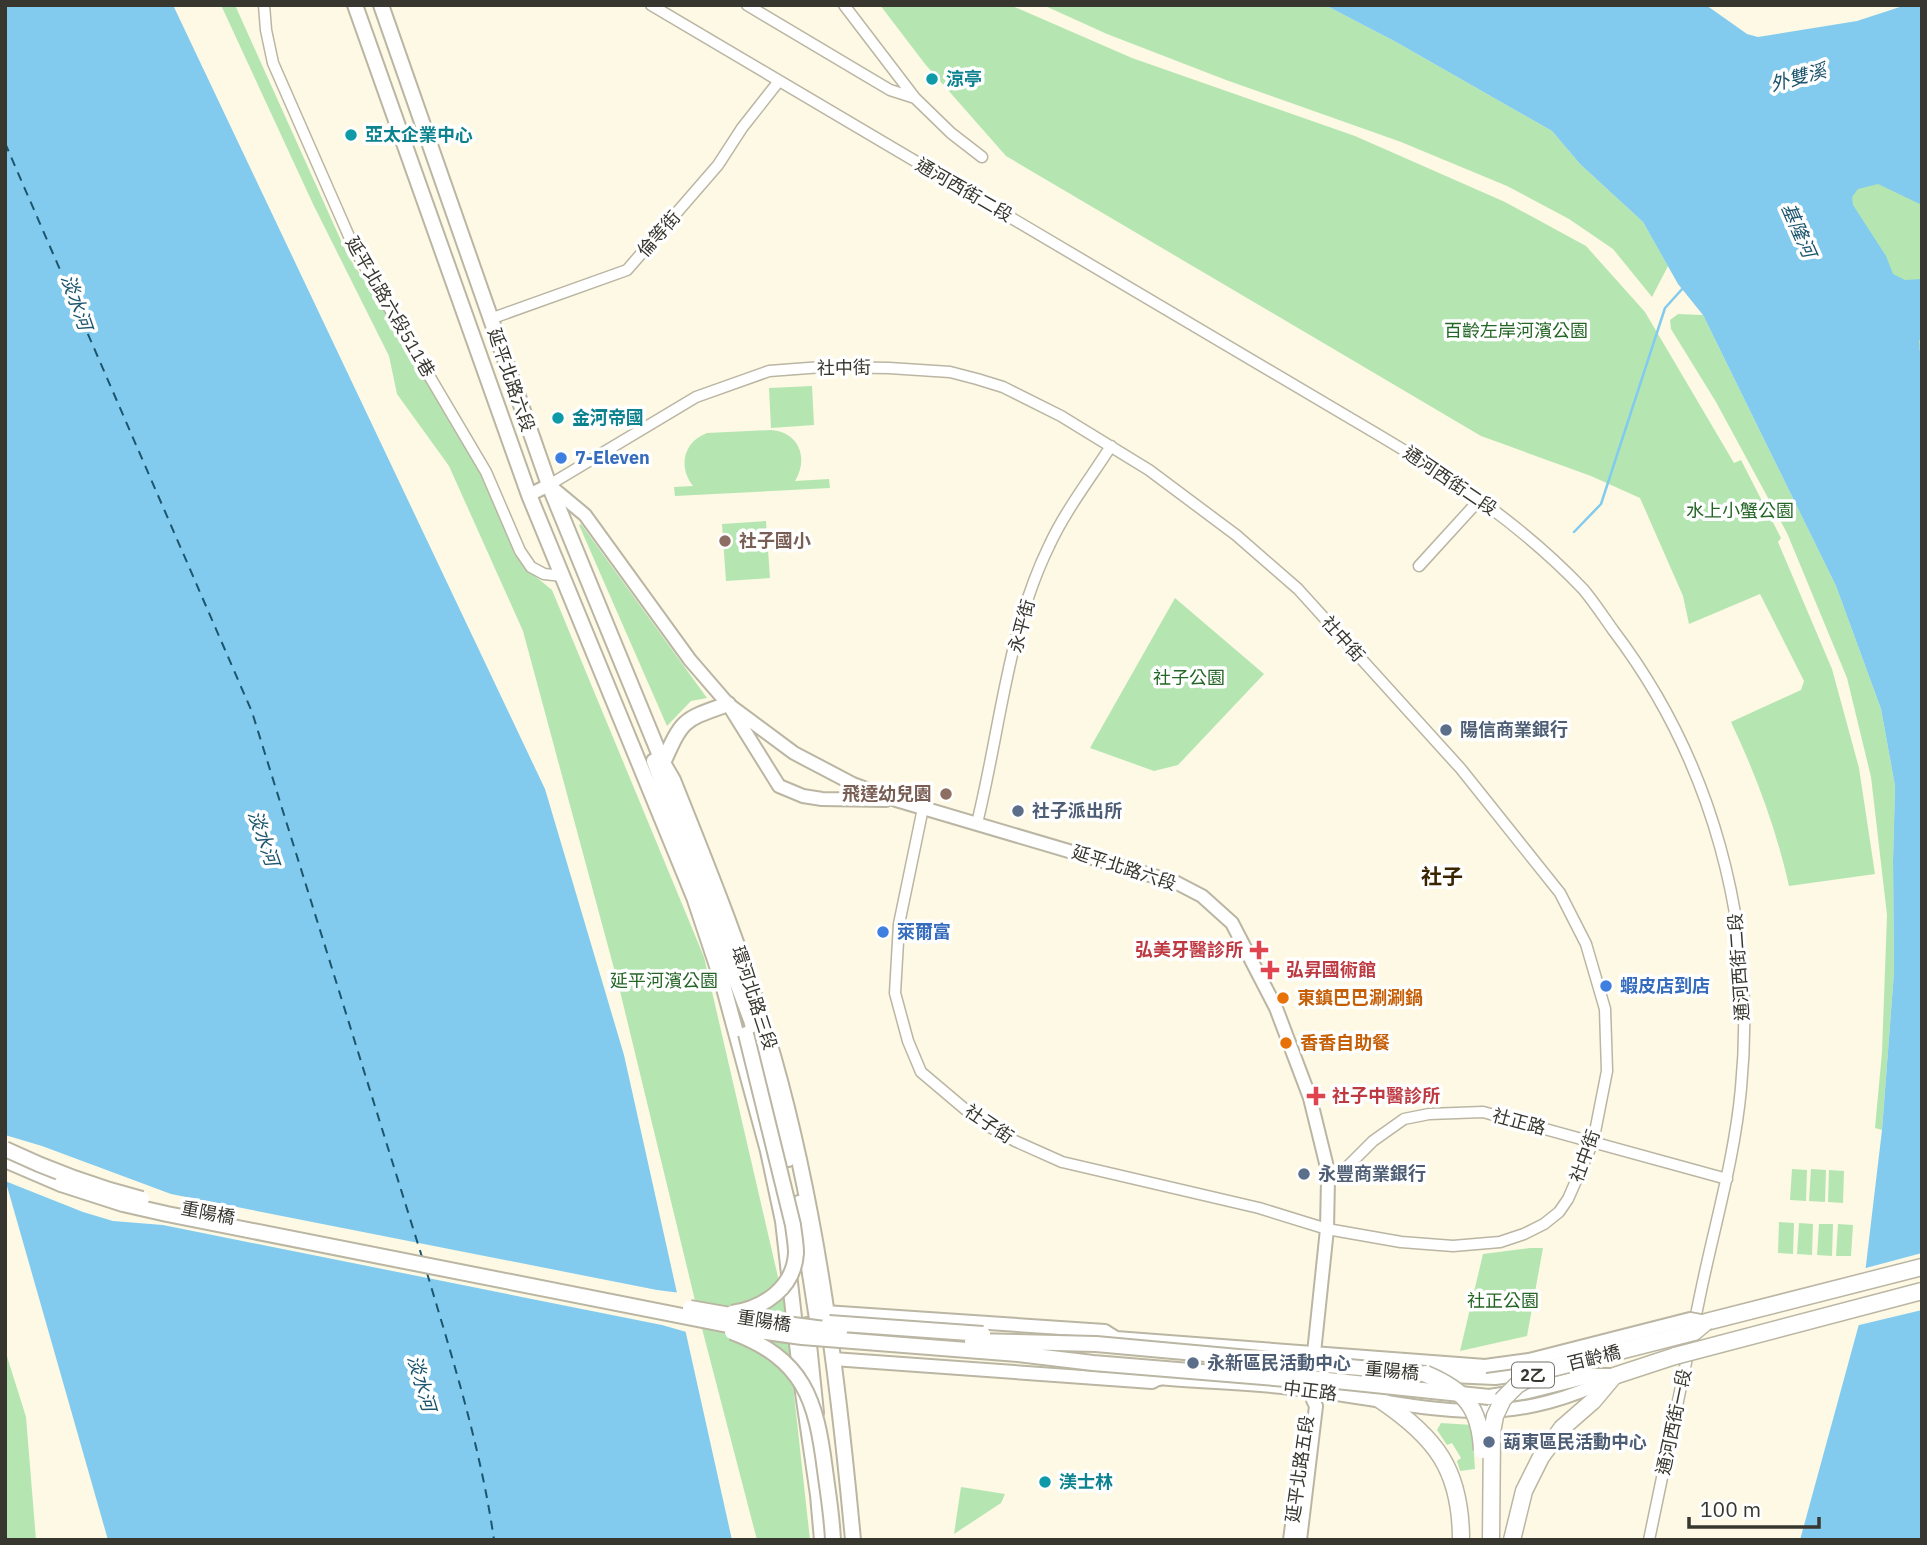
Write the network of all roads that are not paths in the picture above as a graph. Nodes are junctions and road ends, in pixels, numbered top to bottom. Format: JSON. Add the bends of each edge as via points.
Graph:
{"nodes":[{"id":1,"x":264,"y":5,"type":"edge"},
{"id":2,"x":355,"y":5,"type":"edge"},
{"id":3,"x":381,"y":5,"type":"edge"},
{"id":4,"x":652,"y":5,"type":"edge"},
{"id":5,"x":747,"y":5,"type":"edge"},
{"id":6,"x":844,"y":5,"type":"edge"},
{"id":7,"x":779,"y":81,"type":"junction"},
{"id":8,"x":915,"y":98,"type":"junction"},
{"id":9,"x":982,"y":157,"type":"dead end"},
{"id":10,"x":490,"y":319,"type":"junction"},
{"id":11,"x":1111,"y":446,"type":"junction"},
{"id":12,"x":549,"y":485,"type":"junction"},
{"id":13,"x":529,"y":495,"type":"junction"},
{"id":14,"x":1481,"y":498,"type":"junction"},
{"id":15,"x":1419,"y":566,"type":"dead end"},
{"id":16,"x":563,"y":576,"type":"junction"},
{"id":17,"x":728,"y":704,"type":"junction"},
{"id":18,"x":663,"y":763,"type":"junction"},
{"id":19,"x":897,"y":800,"type":"junction"},
{"id":20,"x":923,"y":808,"type":"junction"},
{"id":21,"x":977,"y":824,"type":"junction"},
{"id":22,"x":722,"y":981,"type":"junction"},
{"id":23,"x":1593,"y":1142,"type":"junction"},
{"id":24,"x":5,"y":1149,"type":"edge"},
{"id":25,"x":768,"y":1151,"type":"junction"},
{"id":26,"x":5,"y":1160,"type":"edge"},
{"id":27,"x":5,"y":1170,"type":"edge"},
{"id":28,"x":1328,"y":1179,"type":"junction"},
{"id":29,"x":1727,"y":1179,"type":"junction"},
{"id":30,"x":61,"y":1184,"type":"junction"},
{"id":31,"x":1328,"y":1229,"type":"junction"},
{"id":32,"x":1922,"y":1267,"type":"edge"},
{"id":33,"x":1922,"y":1291,"type":"edge"},
{"id":34,"x":1698,"y":1304,"type":"joint"},
{"id":35,"x":656,"y":1311,"type":"junction"},
{"id":36,"x":825,"y":1312,"type":"junction"},
{"id":37,"x":725,"y":1315,"type":"junction"},
{"id":38,"x":1706,"y":1322,"type":"junction"},
{"id":39,"x":803,"y":1332,"type":"junction"},
{"id":40,"x":824,"y":1336,"type":"junction"},
{"id":41,"x":1110,"y":1339,"type":"junction"},
{"id":42,"x":1245,"y":1348,"type":"junction"},
{"id":43,"x":1314,"y":1353,"type":"junction"},
{"id":44,"x":1360,"y":1357,"type":"junction"},
{"id":45,"x":833,"y":1360,"type":"junction"},
{"id":46,"x":812,"y":1362,"type":"junction"},
{"id":47,"x":1285,"y":1362,"type":"junction"},
{"id":48,"x":1258,"y":1367,"type":"junction"},
{"id":49,"x":1541,"y":1371,"type":"junction"},
{"id":50,"x":1426,"y":1374,"type":"junction"},
{"id":51,"x":1614,"y":1376,"type":"junction"},
{"id":52,"x":1159,"y":1378,"type":"junction"},
{"id":53,"x":801,"y":1379,"type":"junction"},
{"id":54,"x":1242,"y":1384,"type":"junction"},
{"id":55,"x":1312,"y":1390,"type":"junction"},
{"id":56,"x":1358,"y":1396,"type":"junction"},
{"id":57,"x":1379,"y":1399,"type":"junction"},
{"id":58,"x":818,"y":1496,"type":"junction"},
{"id":59,"x":822,"y":1540,"type":"edge"},
{"id":60,"x":833,"y":1540,"type":"edge"},
{"id":61,"x":853,"y":1540,"type":"edge"},
{"id":62,"x":1290,"y":1540,"type":"edge"},
{"id":63,"x":1300,"y":1540,"type":"edge"},
{"id":64,"x":1461,"y":1540,"type":"edge"},
{"id":65,"x":1485,"y":1540,"type":"edge"},
{"id":66,"x":1490,"y":1540,"type":"edge"},
{"id":67,"x":1511,"y":1540,"type":"edge"},
{"id":68,"x":1649,"y":1540,"type":"edge"}],
"edges":[{"from":1,"to":16,"type":"street","name":"延平北路六段511巷","via":[[273,63],[355,250],[486,472],[520,551],[531,567]]},
{"from":2,"to":13,"type":"main road","name":"延平北路六段"},
{"from":3,"to":10,"type":"main road","name":"延平北路六段"},
{"from":4,"to":7,"type":"street","name":"通河西街二段"},
{"from":5,"to":8,"type":"street","via":[[890,90]]},
{"from":6,"to":8,"type":"street"},
{"from":7,"to":10,"type":"street","name":"倫等街","via":[[718,165],[627,270]]},
{"from":7,"to":14,"type":"street","name":"通河西街二段"},
{"from":8,"to":9,"type":"street"},
{"from":10,"to":12,"type":"main road","name":"延平北路六段"},
{"from":11,"to":12,"type":"street","name":"社中街","via":[[1003,387],[950,372],[849,367],[769,371],[696,397]]},
{"from":11,"to":21,"type":"street","name":"永平街","via":[[1050,544],[1025,609]]},
{"from":11,"to":23,"type":"street","name":"社中街","via":[[1236,535],[1298,589],[1461,769],[1560,892],[1586,944],[1605,1009],[1606,1071]]},
{"from":12,"to":13,"type":"street"},
{"from":12,"to":17,"type":"street","name":"延平北路六段","via":[[585,515],[690,660]]},
{"from":12,"to":18,"type":"main road","name":"環河北路三段"},
{"from":13,"to":16,"type":"main road","name":"環河北路三段"},
{"from":13,"to":40,"type":"main road","via":[[555,514],[751,1020],[799,1203]]},
{"from":14,"to":15,"type":"street"},
{"from":14,"to":29,"type":"street","name":"通河西街二段","via":[[1584,591],[1633,656],[1681,740],[1709,806],[1734,897],[1744,999],[1741,1087]]},
{"from":16,"to":22,"type":"main road","name":"環河北路三段","via":[[694,897]]},
{"from":17,"to":18,"type":"main road","via":[[685,722]]},
{"from":17,"to":19,"type":"street","name":"延平北路六段","via":[[794,753],[853,784]]},
{"from":17,"to":19,"type":"street","name":"延平北路六段","via":[[779,786],[822,799]]},
{"from":18,"to":36,"type":"main road","name":"環河北路三段","via":[[752,986],[812,1222]]},
{"from":19,"to":20,"type":"street","name":"延平北路六段"},
{"from":20,"to":21,"type":"street","name":"延平北路六段"},
{"from":20,"to":31,"type":"street","name":"社子街","via":[[902,900],[895,976],[895,993],[920,1072],[979,1121],[1040,1154]]},
{"from":21,"to":28,"type":"street","name":"延平北路六段","via":[[1162,877],[1220,910],[1239,936],[1276,1008],[1310,1098]]},
{"from":22,"to":25,"type":"main road","name":"環河北路三段"},
{"from":22,"to":37,"type":"main road","bridge":true,"via":[[737,1004],[747,1034],[796,1254],[779,1292],[747,1311]]},
{"from":23,"to":28,"type":"street","name":"社正路","via":[[1483,1112],[1429,1114],[1391,1126],[1341,1173]]},
{"from":23,"to":29,"type":"street","name":"社正路"},
{"from":23,"to":31,"type":"street","name":"社中街","via":[[1559,1212],[1544,1224],[1500,1242],[1453,1246]]},
{"from":24,"to":37,"type":"main road","name":"重陽橋","bridge":true,"via":[[78,1179],[168,1205]]},
{"from":25,"to":46,"type":"main road","via":[[799,1247]]},
{"from":25,"to":53,"type":"main road","name":"環河北路三段","via":[[783,1221]]},
{"from":26,"to":30,"type":"main road","name":"重陽橋"},
{"from":27,"to":30,"type":"main road"},
{"from":28,"to":31,"type":"street","name":"延平北路六段"},
{"from":29,"to":34,"type":"street","name":"通河西街二段"},
{"from":30,"to":35,"type":"main road","name":"重陽橋","bridge":true,"via":[[167,1214]]},
{"from":31,"to":43,"type":"street","name":"延平北路六段"},
{"from":32,"to":38,"type":"main road","name":"百齡橋","number":"2乙"},
{"from":33,"to":51,"type":"main road","bridge":true},
{"from":34,"to":68,"type":"street","name":"通河西街一段"},
{"from":35,"to":39,"type":"main road","name":"重陽橋","bridge":true,"via":[[733,1327]]},
{"from":35,"to":60,"type":"main road","bridge":true,"via":[[734,1333],[774,1353],[792,1369],[817,1416]]},
{"from":36,"to":40,"type":"main road","name":"環河北路三段"},
{"from":36,"to":41,"type":"street","via":[[1105,1331]]},
{"from":37,"to":39,"type":"main road","name":"重陽橋","bridge":true},
{"from":38,"to":44,"type":"street","name":"百齡橋","bridge":true,"via":[[1690,1319],[1529,1360],[1485,1366]]},
{"from":38,"to":49,"type":"main road","name":"百齡橋","number":"2乙","bridge":true,"via":[[1693,1332]]},
{"from":39,"to":41,"type":"main road","bridge":true,"via":[[832,1322],[1085,1341]]},
{"from":39,"to":47,"type":"main road","name":"重陽橋","bridge":true,"via":[[1096,1343]]},
{"from":39,"to":52,"type":"main road","bridge":true,"via":[[826,1346],[1106,1368]]},
{"from":39,"to":55,"type":"main road","name":"重陽橋","bridge":true,"via":[[1298,1380]]},
{"from":40,"to":45,"type":"main road","name":"環河北路三段"},
{"from":40,"to":46,"type":"main road"},
{"from":40,"to":48,"type":"main road","bridge":true},
{"from":41,"to":42,"type":"street"},
{"from":42,"to":43,"type":"street"},
{"from":42,"to":54,"type":"street"},
{"from":43,"to":44,"type":"street"},
{"from":43,"to":55,"type":"street","name":"延平北路五段"},
{"from":44,"to":56,"type":"street"},
{"from":45,"to":52,"type":"street","name":"中正路","via":[[1091,1379],[1152,1382]]},
{"from":45,"to":61,"type":"main road","name":"環河北路三段"},
{"from":46,"to":53,"type":"main road"},
{"from":46,"to":58,"type":"main road","via":[[821,1473]]},
{"from":47,"to":48,"type":"main road","bridge":true},
{"from":47,"to":50,"type":"main road","name":"重陽橋","bridge":true},
{"from":48,"to":55,"type":"main road","via":[[1298,1373]]},
{"from":49,"to":50,"type":"main road","name":"重陽橋","bridge":true,"via":[[1495,1377]]},
{"from":49,"to":66,"type":"main road","name":"百齡橋","number":"2乙","bridge":true,"via":[[1517,1385],[1495,1416]]},
{"from":50,"to":65,"type":"main road","bridge":true,"via":[[1461,1393],[1475,1412],[1481,1432]]},
{"from":51,"to":55,"type":"main road","name":"重陽橋","bridge":true,"via":[[1588,1376],[1489,1396]]},
{"from":51,"to":57,"type":"street","name":"中正路","via":[[1558,1399],[1496,1410],[1462,1411]]},
{"from":51,"to":67,"type":"main road","via":[[1562,1428],[1541,1457],[1524,1491]]},
{"from":52,"to":54,"type":"street","name":"中正路"},
{"from":53,"to":58,"type":"main road","name":"環河北路三段"},
{"from":54,"to":55,"type":"street","name":"中正路"},
{"from":55,"to":56,"type":"street","name":"中正路"},
{"from":55,"to":62,"type":"street","name":"延平北路五段"},
{"from":55,"to":63,"type":"street","name":"延平北路五段","via":[[1316,1406]]},
{"from":56,"to":57,"type":"street","name":"中正路"},
{"from":57,"to":64,"type":"main road","via":[[1415,1425],[1446,1464],[1461,1511]]},
{"from":58,"to":59,"type":"main road","name":"環河北路三段"}]}
